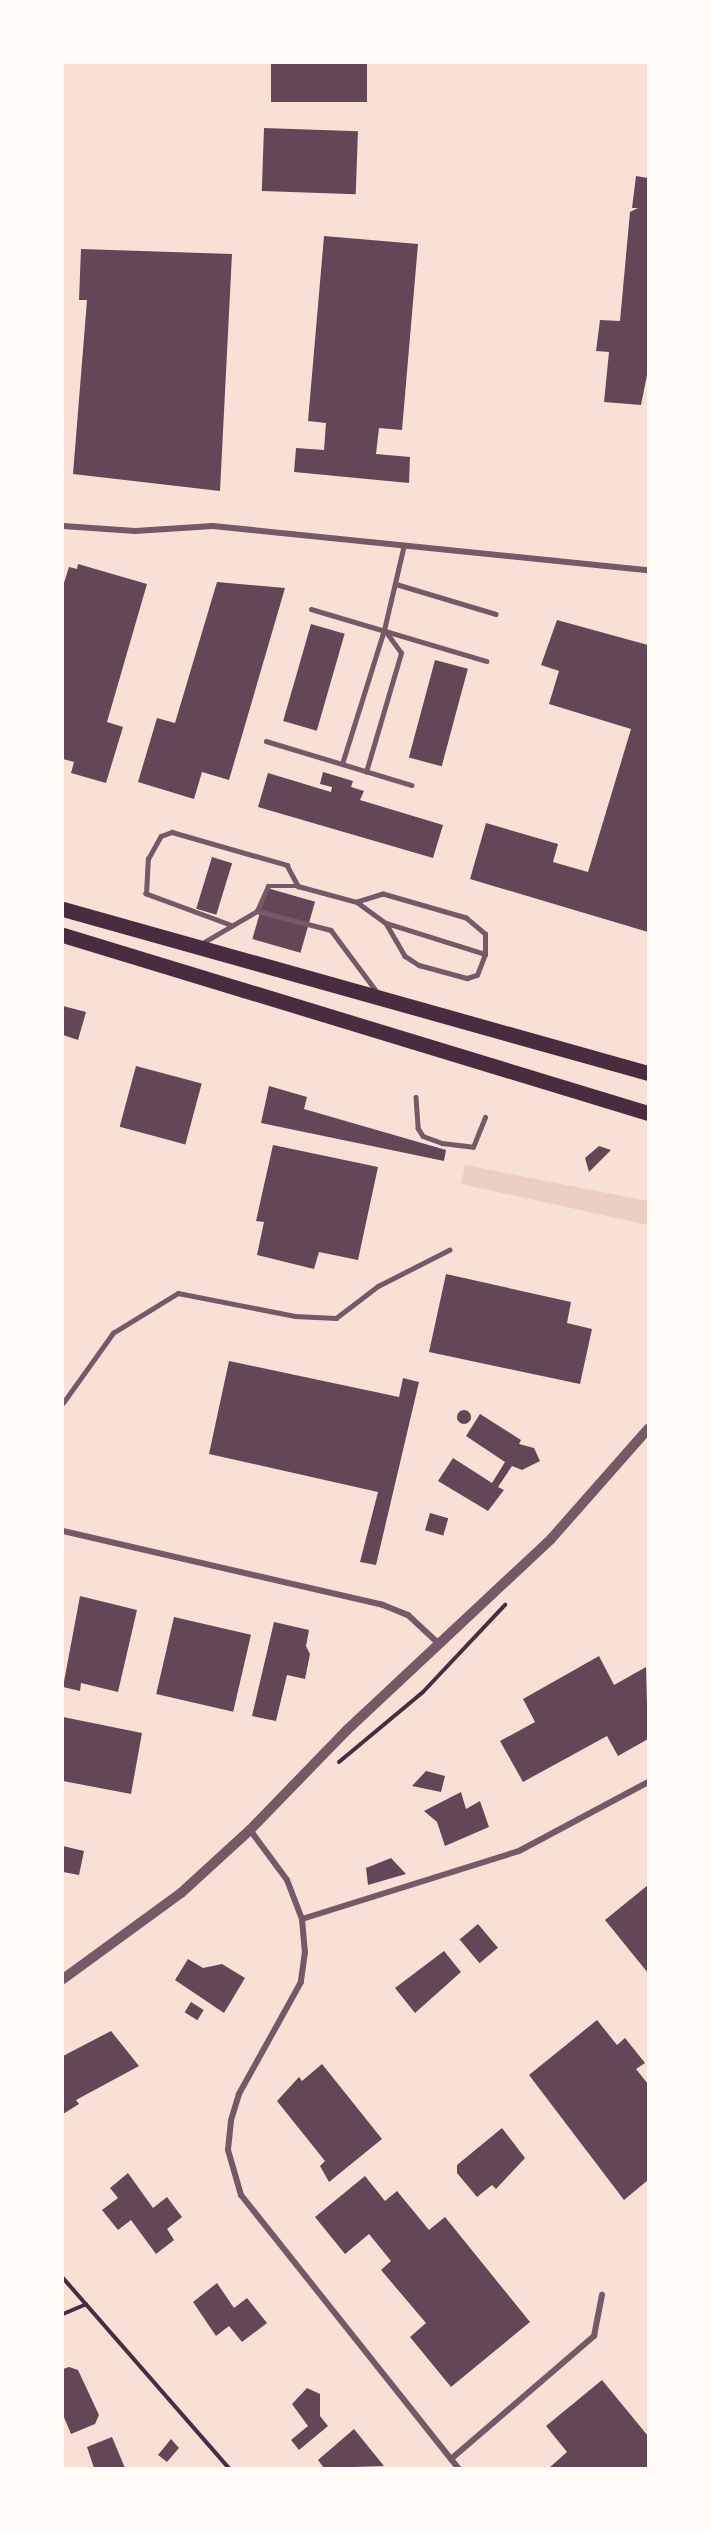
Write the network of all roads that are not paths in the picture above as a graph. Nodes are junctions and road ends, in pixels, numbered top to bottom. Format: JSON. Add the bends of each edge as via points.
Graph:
{"nodes":[{"id":1,"x":63,"y":526,"type":"edge"},
{"id":2,"x":405,"y":545,"type":"junction"},
{"id":3,"x":648,"y":570,"type":"edge"},
{"id":4,"x":396,"y":584,"type":"junction"},
{"id":5,"x":311,"y":609,"type":"dead end"},
{"id":6,"x":496,"y":614,"type":"dead end"},
{"id":7,"x":384,"y":630,"type":"junction"},
{"id":8,"x":486,"y":661,"type":"dead end"},
{"id":9,"x":266,"y":741,"type":"dead end"},
{"id":10,"x":342,"y":764,"type":"junction"},
{"id":11,"x":366,"y":771,"type":"junction"},
{"id":12,"x":412,"y":785,"type":"dead end"},
{"id":13,"x":298,"y":886,"type":"junction"},
{"id":14,"x":357,"y":902,"type":"junction"},
{"id":15,"x":63,"y":909,"type":"edge"},
{"id":16,"x":257,"y":911,"type":"junction"},
{"id":17,"x":386,"y":923,"type":"junction"},
{"id":18,"x":230,"y":925,"type":"junction"},
{"id":19,"x":63,"y":935,"type":"edge"},
{"id":20,"x":196,"y":947,"type":"junction"},
{"id":21,"x":485,"y":954,"type":"junction"},
{"id":22,"x":383,"y":999,"type":"junction"},
{"id":23,"x":648,"y":1073,"type":"edge"},
{"id":24,"x":416,"y":1097,"type":"dead end"},
{"id":25,"x":647,"y":1113,"type":"edge"},
{"id":26,"x":485,"y":1117,"type":"dead end"},
{"id":27,"x":449,"y":1250,"type":"dead end"},
{"id":28,"x":63,"y":1403,"type":"edge"},
{"id":29,"x":648,"y":1429,"type":"edge"},
{"id":30,"x":63,"y":1531,"type":"edge"},
{"id":31,"x":438,"y":1643,"type":"junction"},
{"id":32,"x":648,"y":1782,"type":"edge"},
{"id":33,"x":250,"y":1830,"type":"junction"},
{"id":34,"x":302,"y":1919,"type":"junction"},
{"id":35,"x":63,"y":1979,"type":"edge"},
{"id":36,"x":602,"y":2295,"type":"dead end"},
{"id":37,"x":451,"y":2459,"type":"junction"},
{"id":38,"x":458,"y":2468,"type":"edge"}],
"edges":[{"from":1,"to":2,"type":"street","via":[[135,531],[213,526]]},
{"from":2,"to":3,"type":"street"},
{"from":2,"to":4,"type":"lane"},
{"from":4,"to":6,"type":"lane"},
{"from":4,"to":7,"type":"lane"},
{"from":5,"to":7,"type":"lane"},
{"from":7,"to":8,"type":"lane"},
{"from":7,"to":10,"type":"lane"},
{"from":7,"to":11,"type":"lane","via":[[401,653]]},
{"from":9,"to":10,"type":"lane"},
{"from":10,"to":11,"type":"lane"},
{"from":11,"to":12,"type":"lane"},
{"from":13,"to":14,"type":"lane"},
{"from":13,"to":16,"type":"lane","via":[[268,886]]},
{"from":13,"to":18,"type":"lane","via":[[287,865],[171,832],[161,836],[148,859],[146,894]]},
{"from":14,"to":17,"type":"lane"},
{"from":14,"to":21,"type":"lane","via":[[383,894],[466,918],[485,934]]},
{"from":15,"to":20,"type":"main road"},
{"from":16,"to":18,"type":"lane"},
{"from":16,"to":22,"type":"lane","via":[[331,930]]},
{"from":17,"to":21,"type":"lane"},
{"from":17,"to":21,"type":"lane","via":[[405,956],[419,965],[467,978],[477,975]]},
{"from":18,"to":20,"type":"lane"},
{"from":19,"to":25,"type":"main road"},
{"from":20,"to":22,"type":"main road"},
{"from":22,"to":23,"type":"main road"},
{"from":24,"to":26,"type":"lane","via":[[423,1136],[450,1145],[473,1147]]},
{"from":27,"to":28,"type":"lane","via":[[378,1286],[336,1317],[296,1316],[178,1293],[113,1333]]},
{"from":29,"to":31,"type":"street","via":[[550,1539]]},
{"from":30,"to":31,"type":"street","via":[[383,1605],[408,1615]]},
{"from":31,"to":33,"type":"street"},
{"from":32,"to":34,"type":"street","via":[[519,1851]]},
{"from":33,"to":34,"type":"street","via":[[287,1880]]},
{"from":33,"to":35,"type":"street","via":[[181,1893]]},
{"from":34,"to":37,"type":"street","via":[[301,1982],[239,2094],[228,2150],[241,2195],[266,2231]]},
{"from":36,"to":37,"type":"street","via":[[594,2336]]},
{"from":37,"to":38,"type":"street"}]}
